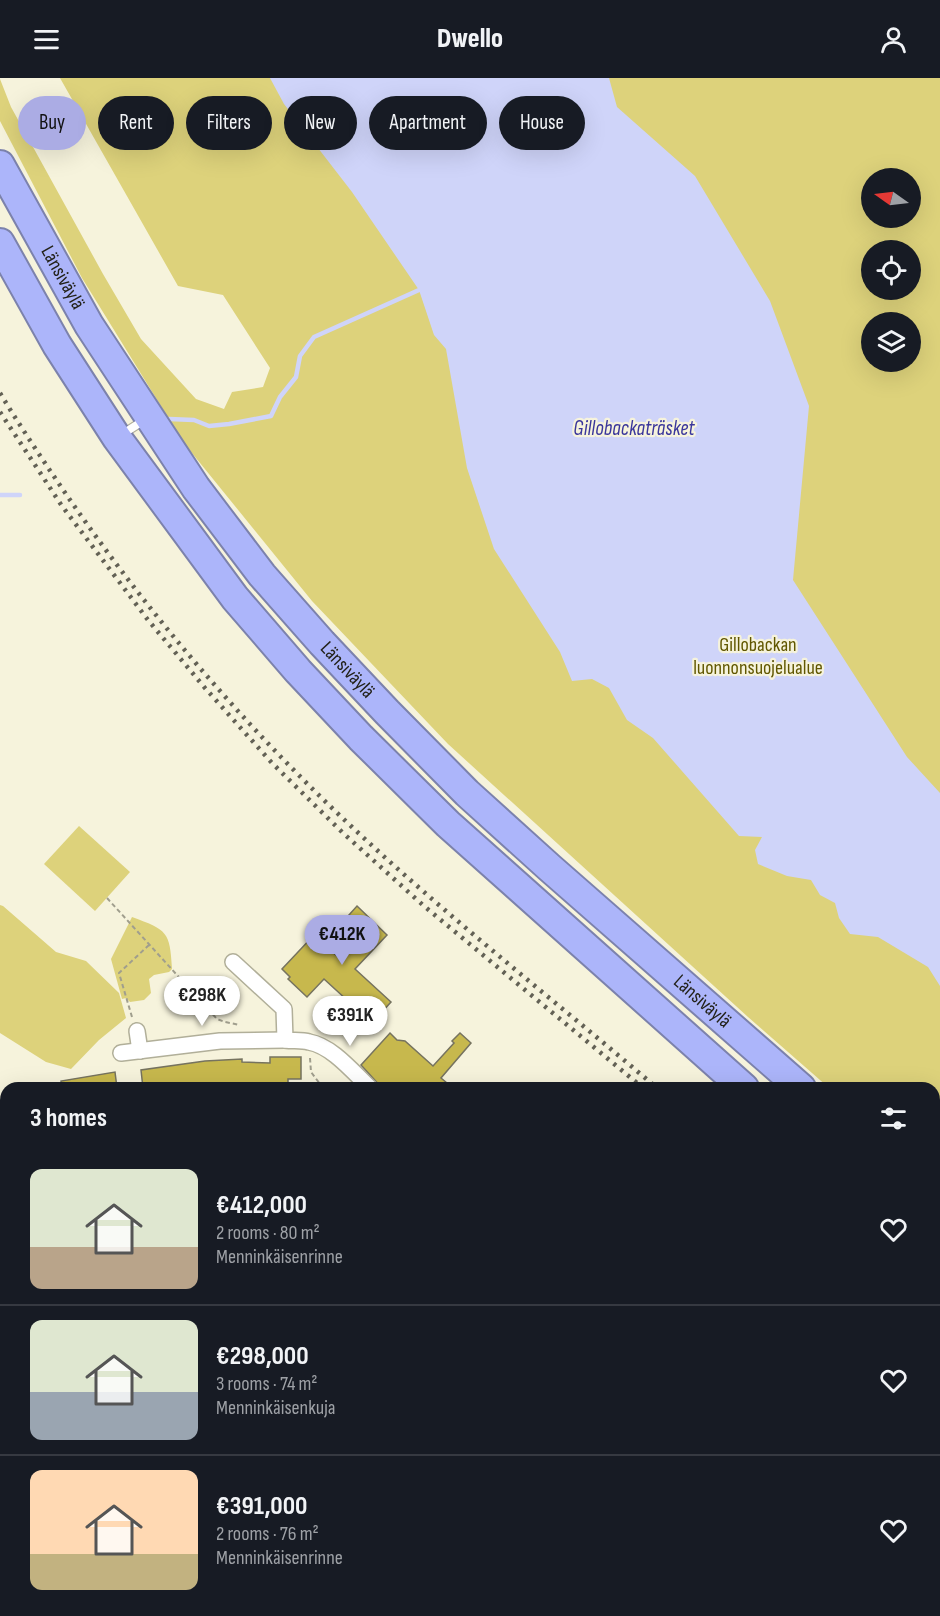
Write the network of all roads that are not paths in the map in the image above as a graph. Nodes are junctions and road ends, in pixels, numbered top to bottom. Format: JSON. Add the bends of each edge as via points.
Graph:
{"nodes":[{"id":1,"x":0,"y":165,"type":"edge"},
{"id":2,"x":0,"y":243,"type":"edge"},
{"id":3,"x":150,"y":417,"type":"junction"},
{"id":4,"x":117,"y":438,"type":"junction"},
{"id":5,"x":233,"y":962,"type":"dead end"},
{"id":6,"x":137,"y":1031,"type":"road end"},
{"id":7,"x":285,"y":1040,"type":"junction"},
{"id":8,"x":140,"y":1051,"type":"junction"},
{"id":9,"x":121,"y":1053,"type":"dead end"},
{"id":10,"x":364,"y":1082,"type":"edge"},
{"id":11,"x":737,"y":1082,"type":"edge"},
{"id":12,"x":794,"y":1082,"type":"edge"}],
"edges":[{"from":1,"to":3,"type":"highway","name":"Länsiväylä","via":[[89,325]]},
{"from":2,"to":4,"type":"highway","name":"Länsiväylä","via":[[57,345]]},
{"from":3,"to":4,"type":"lane"},
{"from":3,"to":12,"type":"highway","name":"Länsiväylä","via":[[196,489],[262,575],[387,712],[475,801]]},
{"from":4,"to":11,"type":"highway","name":"Länsiväylä","via":[[236,598],[361,738],[448,824]]},
{"from":5,"to":7,"type":"street","via":[[284,1009]]},
{"from":6,"to":8,"type":"street"},
{"from":7,"to":8,"type":"street","via":[[220,1041]]},
{"from":7,"to":10,"type":"street","via":[[320,1045]]},
{"from":8,"to":9,"type":"street"}]}
